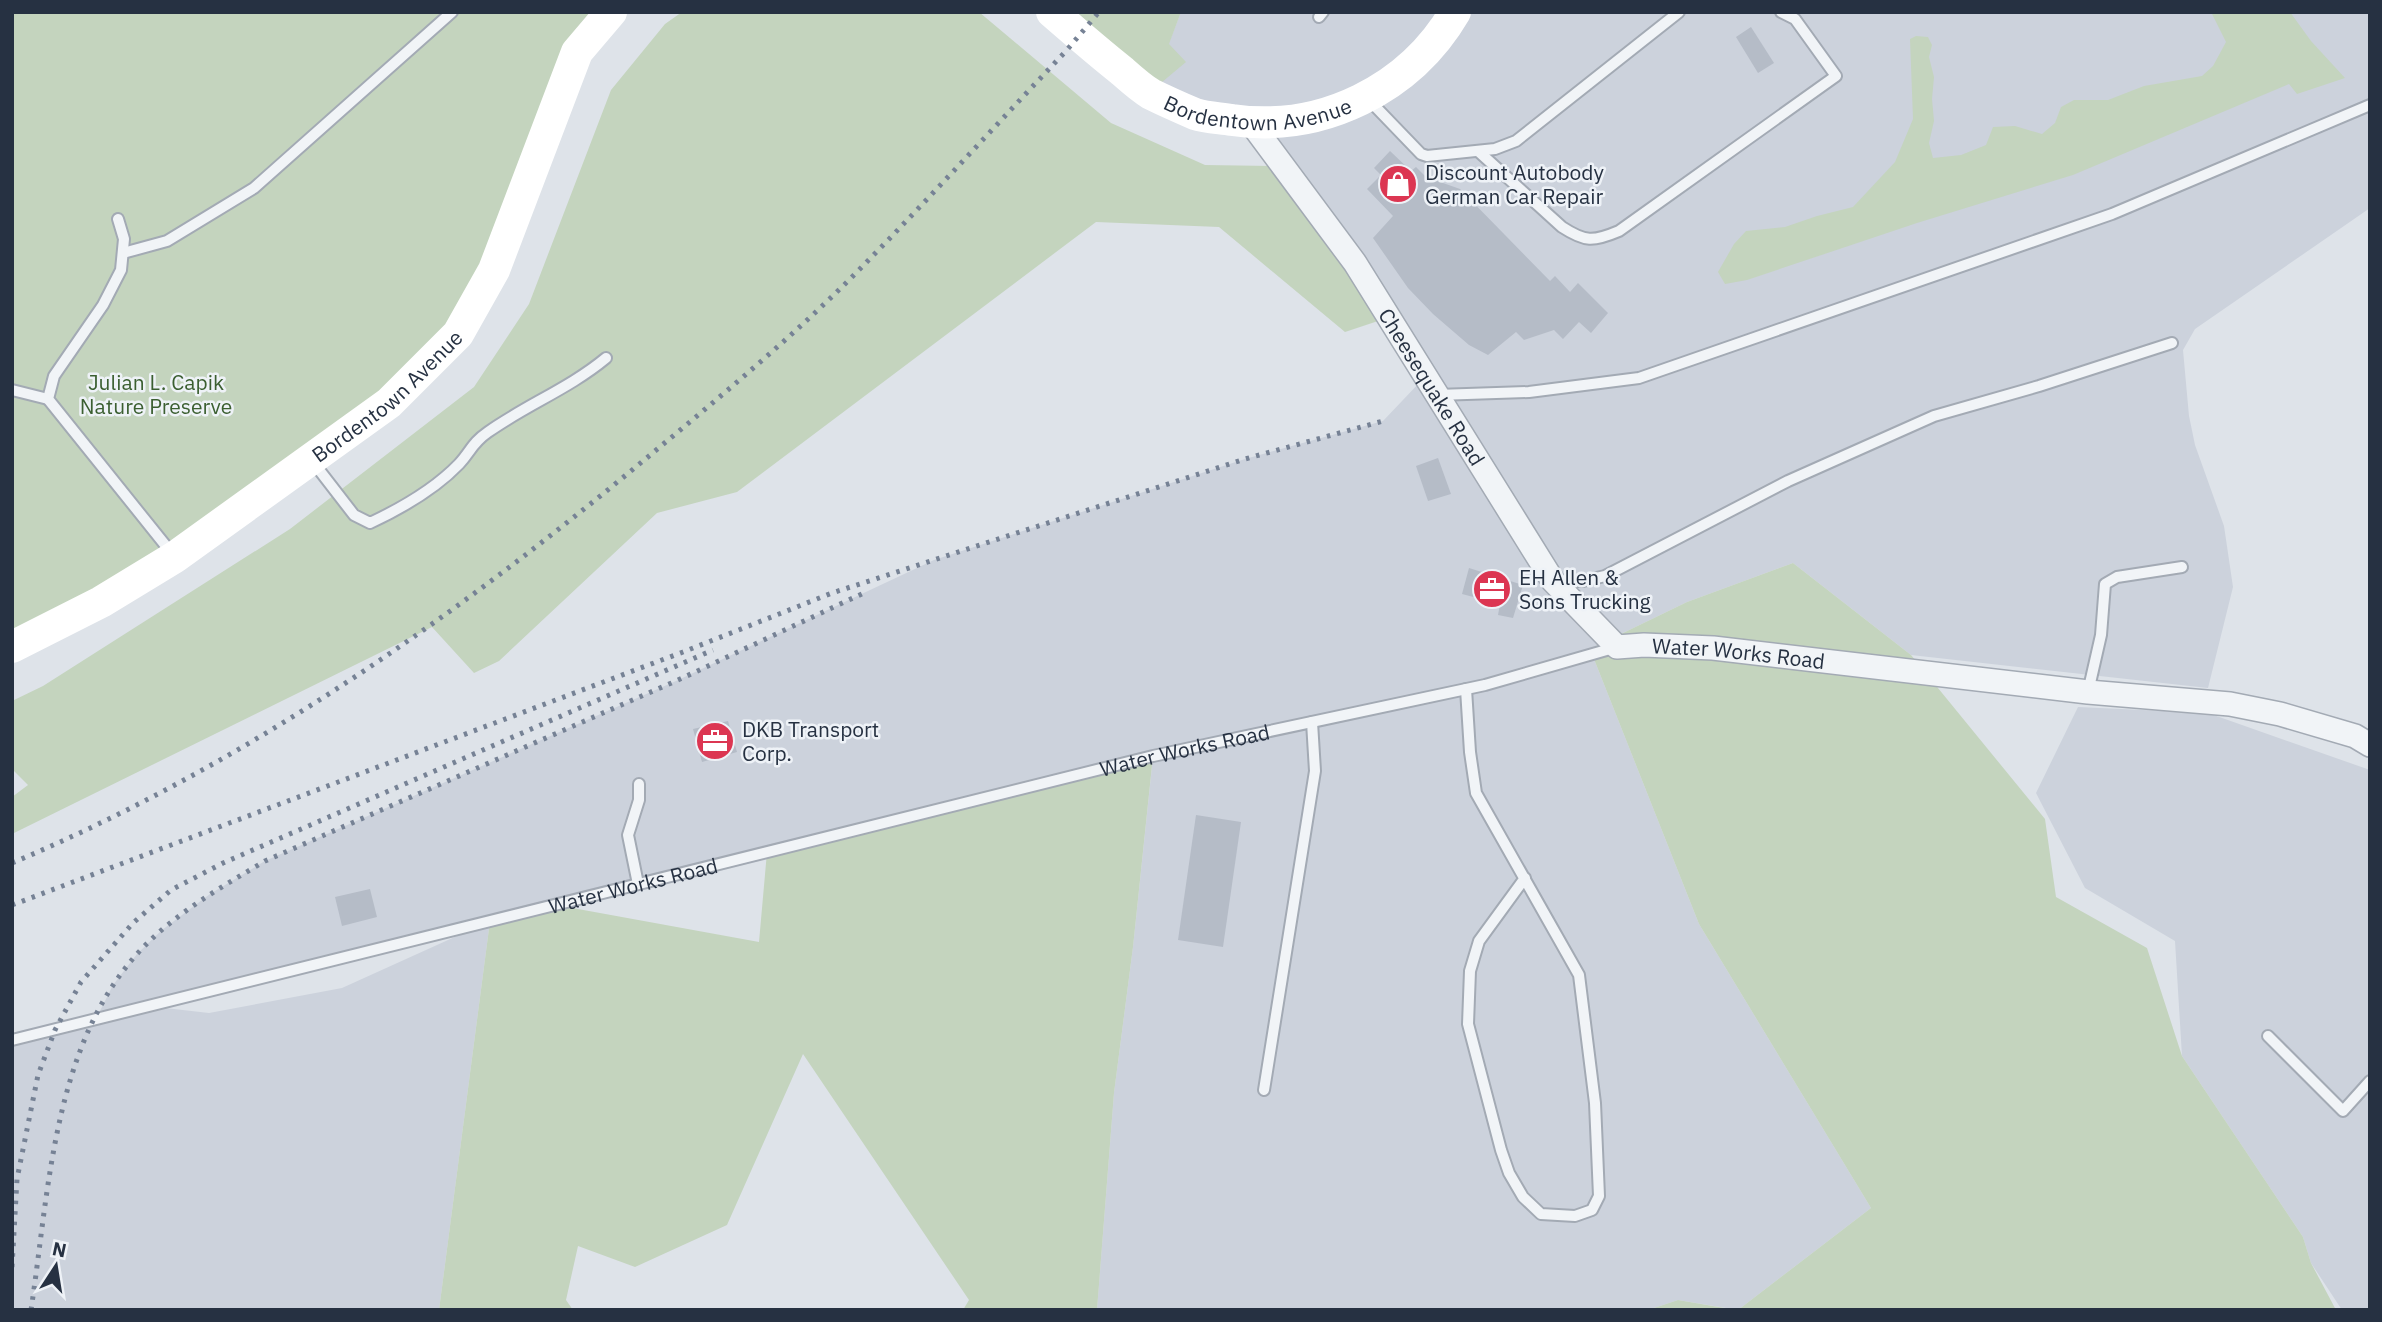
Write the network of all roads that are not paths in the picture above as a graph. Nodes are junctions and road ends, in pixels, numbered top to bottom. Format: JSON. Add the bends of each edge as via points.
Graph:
{"nodes":[{"id":1,"x":452,"y":12,"type":"edge"},
{"id":2,"x":611,"y":12,"type":"edge"},
{"id":3,"x":1052,"y":12,"type":"edge"},
{"id":4,"x":1455,"y":12,"type":"edge"},
{"id":5,"x":1679,"y":12,"type":"edge"},
{"id":6,"x":1781,"y":12,"type":"edge"},
{"id":7,"x":1367,"y":98,"type":"junction"},
{"id":8,"x":2370,"y":105,"type":"edge"},
{"id":9,"x":1251,"y":123,"type":"junction"},
{"id":10,"x":1478,"y":150,"type":"junction"},
{"id":11,"x":118,"y":219,"type":"dead end"},
{"id":12,"x":122,"y":253,"type":"junction"},
{"id":13,"x":2172,"y":343,"type":"dead end"},
{"id":14,"x":606,"y":358,"type":"dead end"},
{"id":15,"x":12,"y":390,"type":"edge"},
{"id":16,"x":1437,"y":395,"type":"junction"},
{"id":17,"x":47,"y":399,"type":"junction"},
{"id":18,"x":311,"y":459,"type":"junction"},
{"id":19,"x":175,"y":557,"type":"junction"},
{"id":20,"x":2182,"y":567,"type":"dead end"},
{"id":21,"x":1553,"y":581,"type":"junction"},
{"id":22,"x":12,"y":647,"type":"edge"},
{"id":23,"x":1617,"y":648,"type":"junction"},
{"id":24,"x":1466,"y":689,"type":"junction"},
{"id":25,"x":2088,"y":692,"type":"junction"},
{"id":26,"x":1312,"y":722,"type":"junction"},
{"id":27,"x":2370,"y":745,"type":"edge"},
{"id":28,"x":639,"y":784,"type":"dead end"},
{"id":29,"x":1525,"y":878,"type":"junction"},
{"id":30,"x":638,"y":884,"type":"junction"},
{"id":31,"x":2268,"y":1036,"type":"dead end"},
{"id":32,"x":12,"y":1040,"type":"edge"},
{"id":33,"x":2370,"y":1081,"type":"edge"},
{"id":34,"x":1264,"y":1090,"type":"dead end"}],
"edges":[{"from":1,"to":12,"type":"lane","via":[[254,188],[167,241]]},
{"from":2,"to":18,"type":"main road","name":"Bordentown Avenue","via":[[577,52],[494,270],[458,334],[389,404]]},
{"from":3,"to":9,"type":"main road","name":"Bordentown Avenue","via":[[1149,93],[1197,114]]},
{"from":4,"to":7,"type":"main road","name":"Bordentown Avenue","via":[[1421,58]]},
{"from":5,"to":10,"type":"lane","via":[[1516,141]]},
{"from":6,"to":10,"type":"lane","via":[[1795,19],[1836,76],[1619,231],[1592,240],[1576,236]]},
{"from":7,"to":9,"type":"main road","name":"Bordentown Avenue","via":[[1333,112]]},
{"from":7,"to":10,"type":"lane","via":[[1421,154]]},
{"from":8,"to":16,"type":"lane","via":[[2112,215],[1639,378],[1529,392]]},
{"from":9,"to":16,"type":"street","name":"Cheesequake Road","via":[[1355,263]]},
{"from":11,"to":12,"type":"lane","via":[[124,239]]},
{"from":12,"to":17,"type":"lane","via":[[121,270],[54,376]]},
{"from":13,"to":21,"type":"lane","via":[[1934,416],[1788,481],[1605,576]]},
{"from":14,"to":18,"type":"lane","via":[[474,442],[459,464],[416,500],[370,523],[354,515]]},
{"from":15,"to":17,"type":"lane"},
{"from":16,"to":21,"type":"street","name":"Cheesequake Road"},
{"from":17,"to":19,"type":"lane"},
{"from":18,"to":19,"type":"main road","name":"Bordentown Avenue"},
{"from":19,"to":22,"type":"main road","name":"Bordentown Avenue","via":[[101,602]]},
{"from":20,"to":25,"type":"lane","via":[[2117,577],[2105,584],[2101,635]]},
{"from":21,"to":23,"type":"street","name":"Cheesequake Road"},
{"from":23,"to":24,"type":"lane","name":"Water Works Road"},
{"from":23,"to":25,"type":"street","name":"Water Works Road","via":[[1713,648]]},
{"from":24,"to":26,"type":"lane","name":"Water Works Road"},
{"from":24,"to":29,"type":"lane","via":[[1476,793]]},
{"from":25,"to":27,"type":"street","name":"Water Works Road","via":[[2230,704],[2280,714],[2355,736]]},
{"from":26,"to":30,"type":"lane","name":"Water Works Road","via":[[1153,756]]},
{"from":26,"to":34,"type":"lane","via":[[1315,771]]},
{"from":28,"to":30,"type":"lane","via":[[628,835]]},
{"from":29,"to":29,"type":"lane","via":[[1579,975],[1595,1103],[1599,1196],[1592,1209],[1575,1216],[1541,1214],[1523,1197],[1509,1173],[1468,1024],[1470,971],[1479,941]]},
{"from":30,"to":32,"type":"lane","name":"Water Works Road"},
{"from":31,"to":33,"type":"lane","via":[[2343,1111]]}]}
